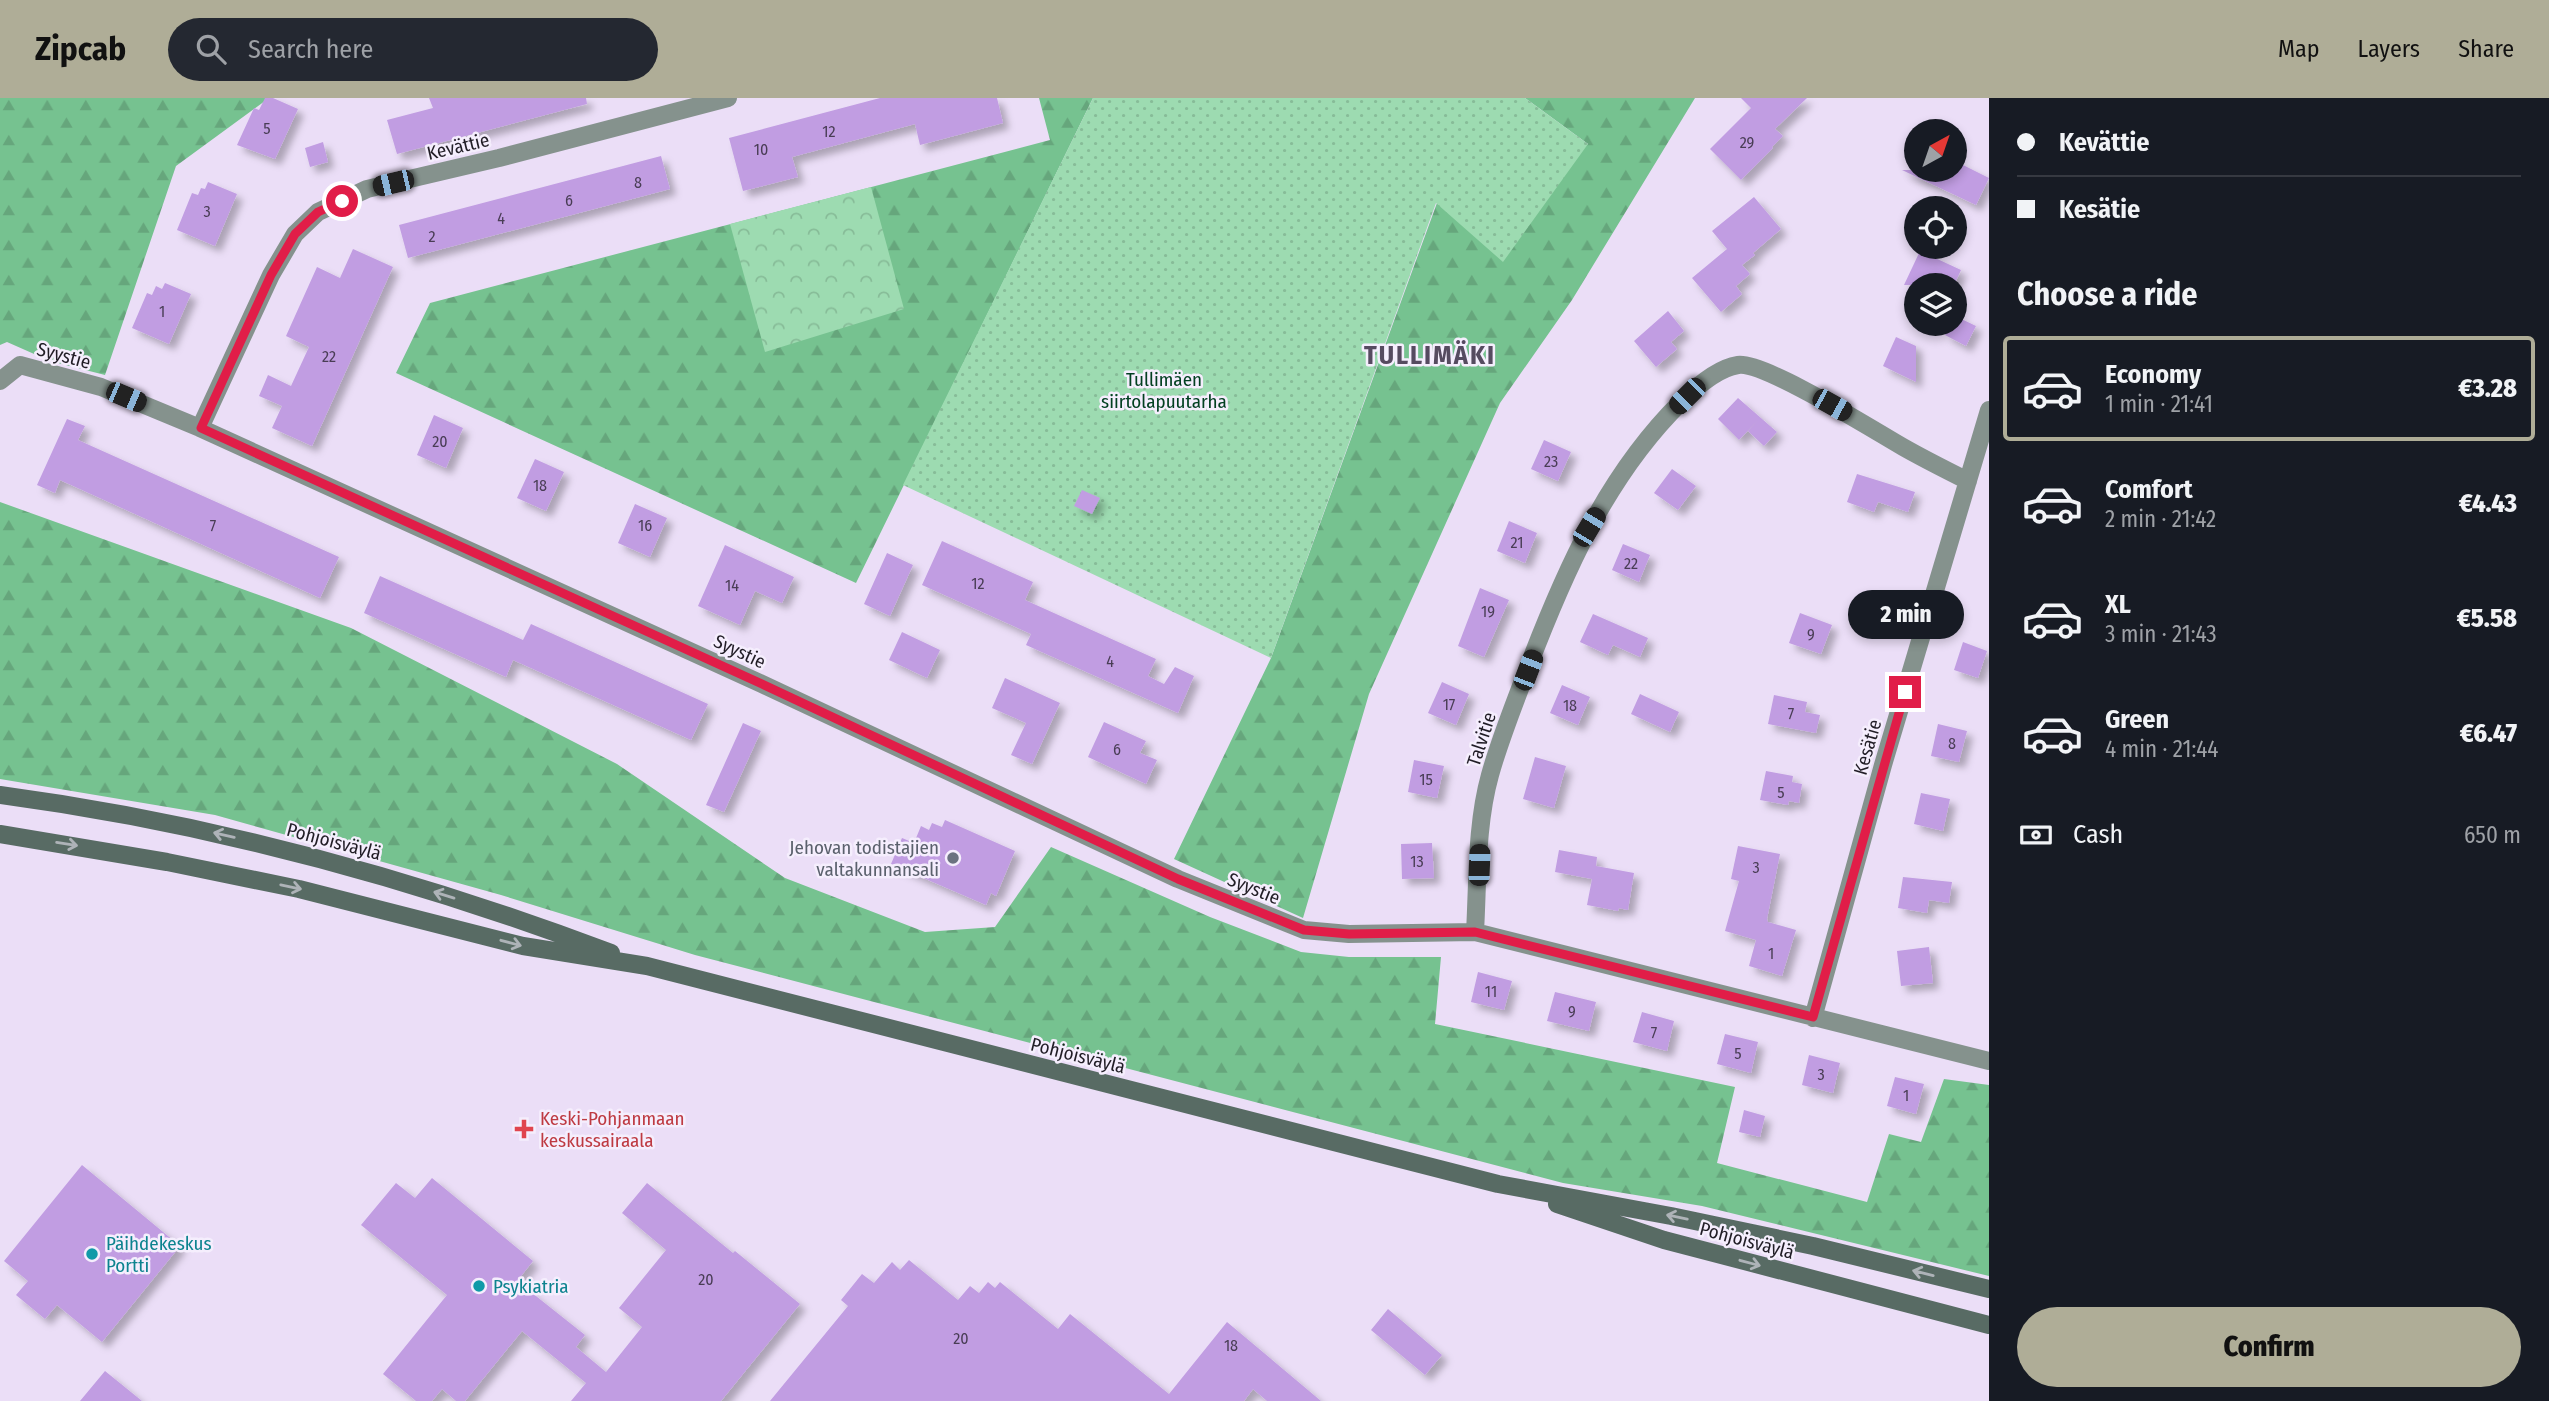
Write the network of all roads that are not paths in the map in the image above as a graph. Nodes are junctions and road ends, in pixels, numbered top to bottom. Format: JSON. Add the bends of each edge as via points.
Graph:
{"nodes":[{"id":1,"x":728,"y":98,"type":"edge"},
{"id":2,"x":0,"y":381,"type":"edge"},
{"id":3,"x":1989,"y":410,"type":"edge"},
{"id":4,"x":201,"y":428,"type":"junction"},
{"id":5,"x":1968,"y":481,"type":"junction"},
{"id":6,"x":0,"y":795,"type":"edge"},
{"id":7,"x":0,"y":834,"type":"edge"},
{"id":8,"x":1475,"y":932,"type":"junction"},
{"id":9,"x":647,"y":966,"type":"junction"},
{"id":10,"x":1813,"y":1017,"type":"junction"},
{"id":11,"x":1989,"y":1061,"type":"edge"},
{"id":12,"x":1498,"y":1184,"type":"junction"},
{"id":13,"x":1989,"y":1289,"type":"edge"},
{"id":14,"x":1989,"y":1325,"type":"edge"}],
"edges":[{"from":1,"to":4,"type":"street","name":"Kevättie","via":[[367,190],[318,212],[295,234],[271,275]]},
{"from":2,"to":4,"type":"street","name":"Syystie","via":[[20,365],[101,387]]},
{"from":3,"to":5,"type":"street","name":"Kesätie"},
{"from":4,"to":8,"type":"street","name":"Syystie","via":[[1249,909],[1304,930]]},
{"from":5,"to":8,"type":"street","name":"Talvitie","via":[[1810,393],[1755,368],[1739,365],[1702,382],[1641,446],[1589,527],[1562,582],[1490,776],[1481,819]]},
{"from":5,"to":10,"type":"street","name":"Kesätie"},
{"from":9,"to":6,"type":"main road","name":"Pohjoisväylä","one_way":true,"via":[[525,920],[321,858],[189,826]]},
{"from":7,"to":9,"type":"main road","name":"Pohjoisväylä","one_way":true,"via":[[180,864],[523,946]]},
{"from":8,"to":10,"type":"street"},
{"from":9,"to":12,"type":"main road","name":"Pohjoisväylä"},
{"from":10,"to":11,"type":"street"},
{"from":13,"to":12,"type":"main road","name":"Pohjoisväylä","one_way":true,"via":[[1762,1235]]},
{"from":12,"to":14,"type":"main road","name":"Pohjoisväylä","one_way":true,"via":[[1664,1240]]}]}
